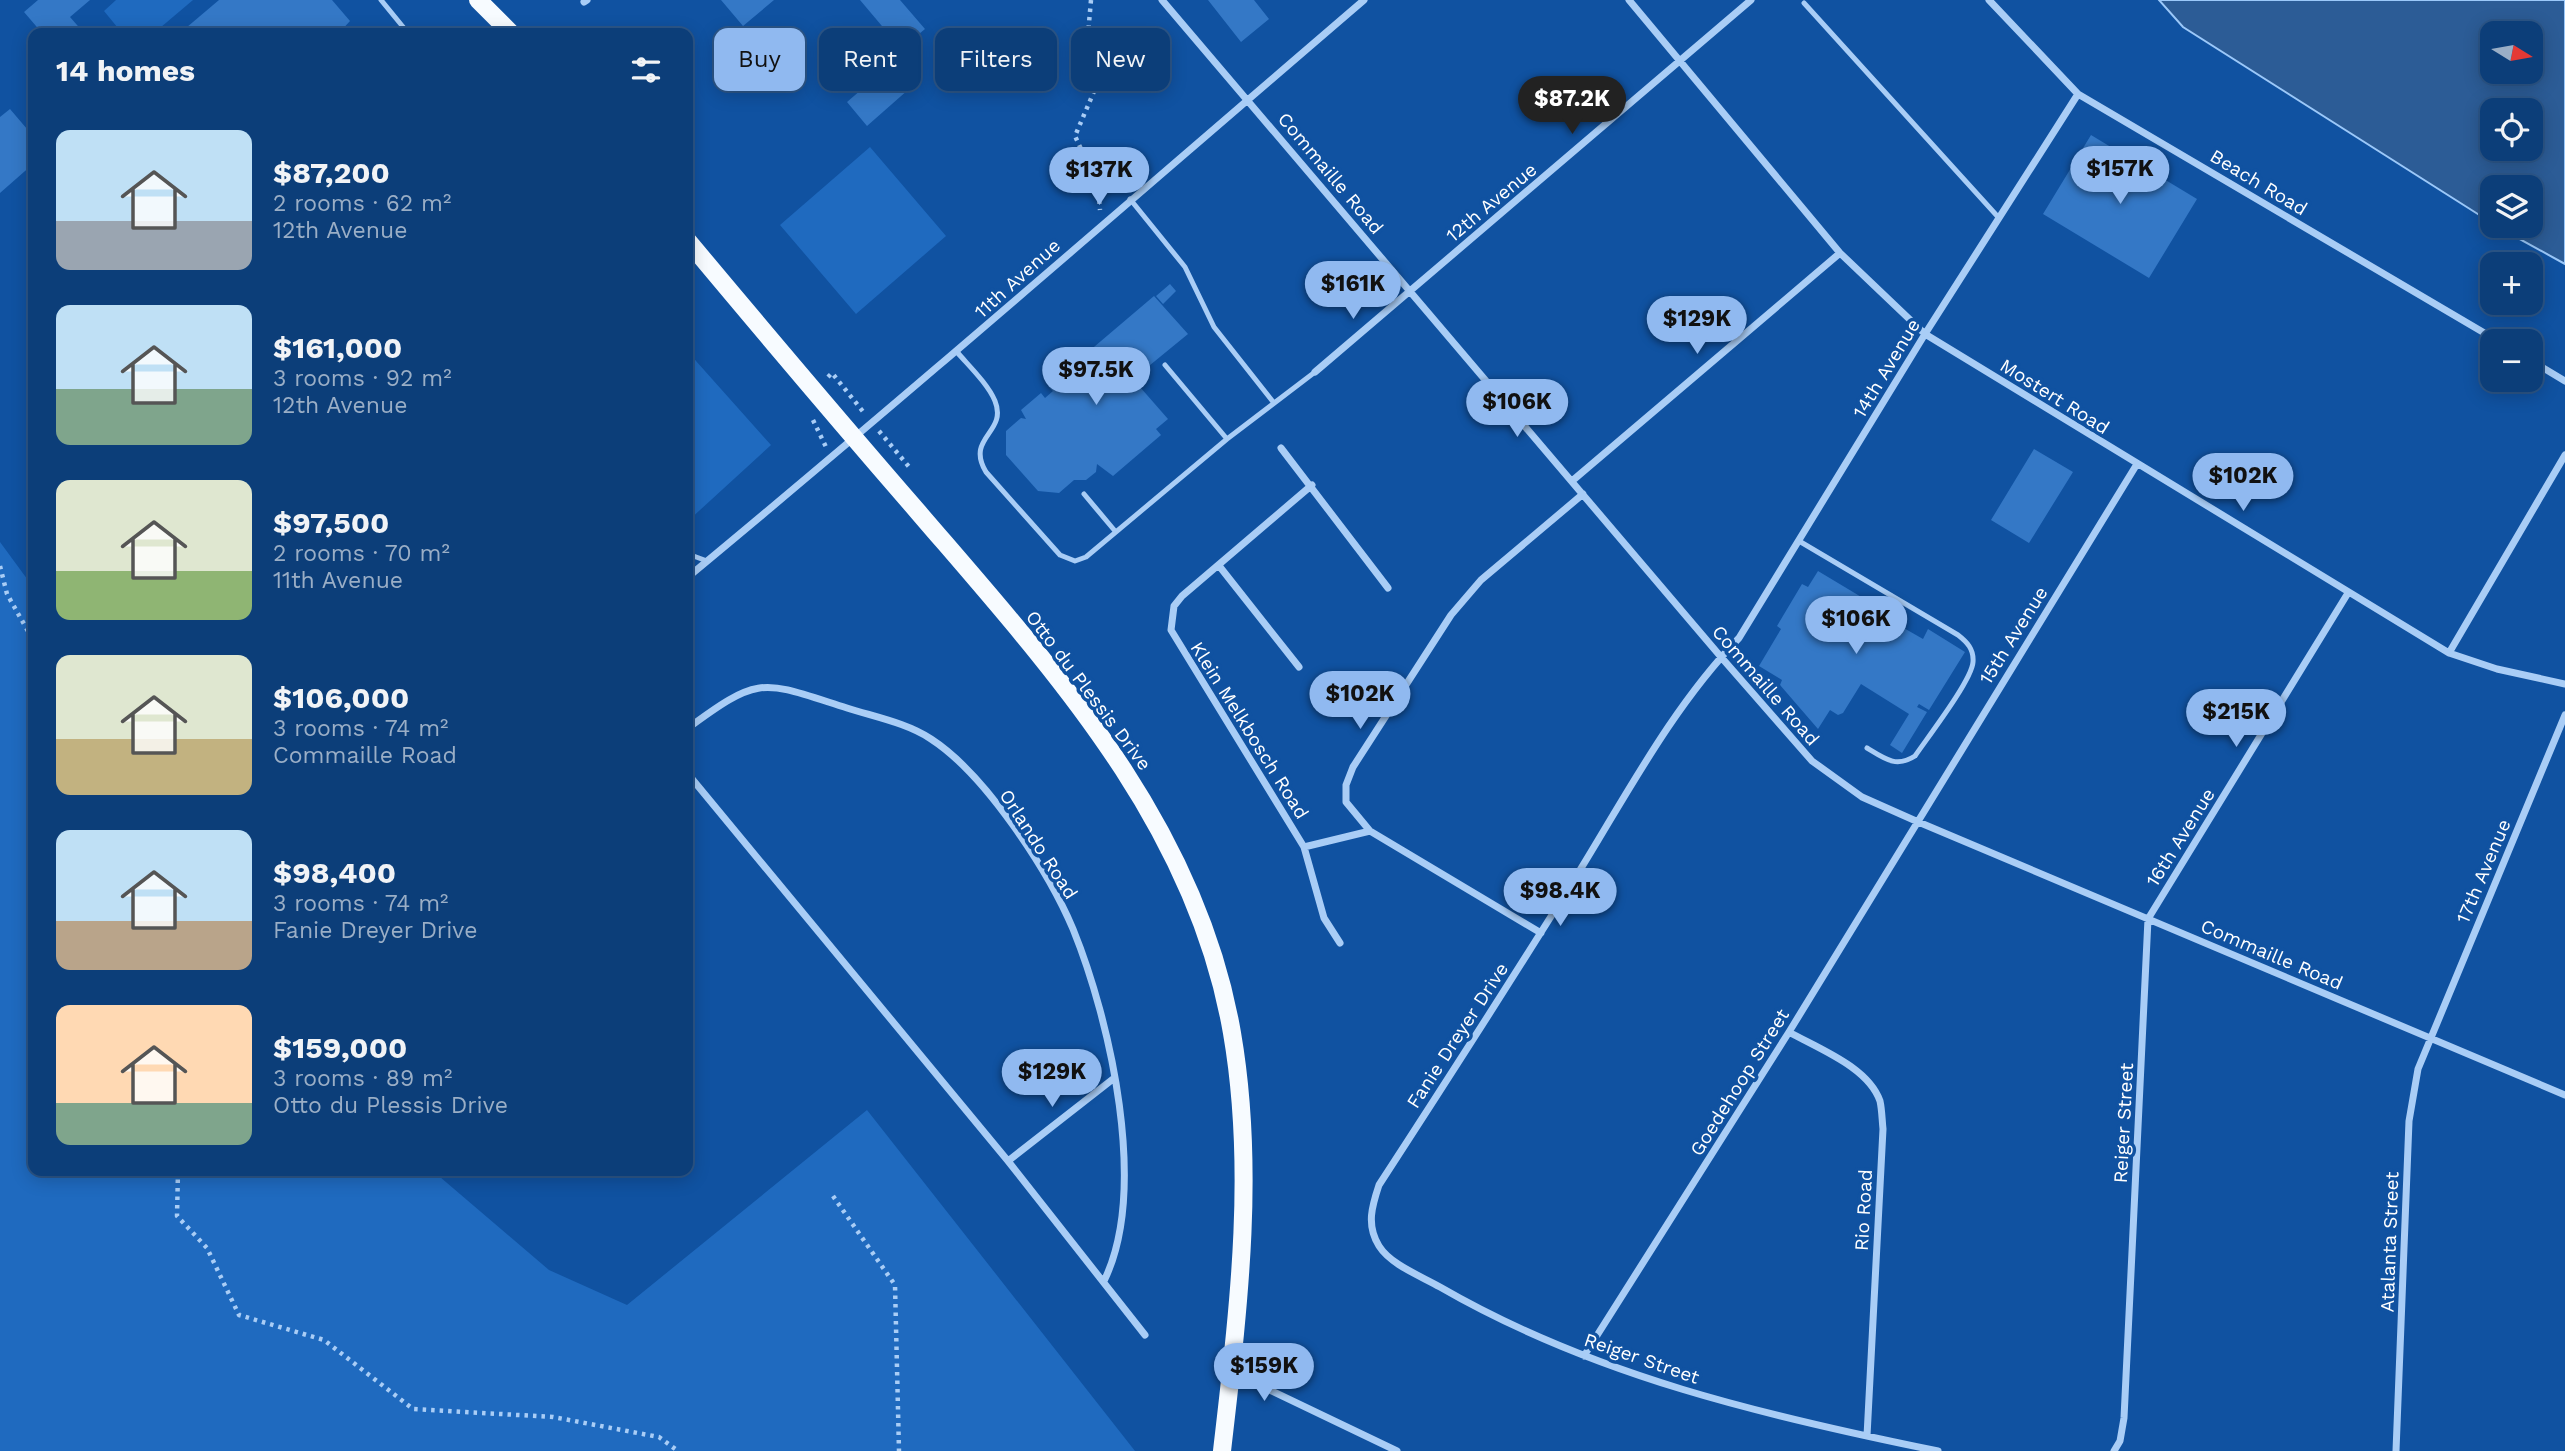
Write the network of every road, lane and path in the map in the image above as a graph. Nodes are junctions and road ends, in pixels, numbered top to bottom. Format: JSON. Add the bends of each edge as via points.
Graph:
{"nodes":[{"id":1,"x":381,"y":0,"type":"edge"},
{"id":2,"x":478,"y":0,"type":"edge"},
{"id":3,"x":488,"y":0,"type":"edge"},
{"id":4,"x":1091,"y":0,"type":"edge"},
{"id":5,"x":1162,"y":0,"type":"edge"},
{"id":6,"x":1364,"y":0,"type":"edge"},
{"id":7,"x":1629,"y":0,"type":"edge"},
{"id":8,"x":1751,"y":0,"type":"edge"},
{"id":9,"x":1989,"y":0,"type":"edge"},
{"id":10,"x":1804,"y":3,"type":"dead end"},
{"id":11,"x":404,"y":28,"type":"edge"},
{"id":12,"x":507,"y":28,"type":"edge"},
{"id":13,"x":508,"y":28,"type":"edge"},
{"id":14,"x":1682,"y":62,"type":"junction"},
{"id":15,"x":2078,"y":94,"type":"junction"},
{"id":16,"x":1248,"y":100,"type":"junction"},
{"id":17,"x":1130,"y":199,"type":"junction"},
{"id":18,"x":1999,"y":218,"type":"junction"},
{"id":19,"x":1102,"y":223,"type":"junction"},
{"id":20,"x":693,"y":247,"type":"edge"},
{"id":21,"x":1840,"y":253,"type":"junction"},
{"id":22,"x":1410,"y":291,"type":"junction"},
{"id":23,"x":2480,"y":330,"type":"edge"},
{"id":24,"x":1925,"y":334,"type":"junction"},
{"id":25,"x":957,"y":352,"type":"junction"},
{"id":26,"x":1165,"y":365,"type":"dead end"},
{"id":27,"x":2543,"y":368,"type":"edge"},
{"id":28,"x":1315,"y":372,"type":"joint"},
{"id":29,"x":2565,"y":381,"type":"edge"},
{"id":30,"x":1274,"y":403,"type":"junction"},
{"id":31,"x":855,"y":438,"type":"junction"},
{"id":32,"x":1227,"y":439,"type":"junction"},
{"id":33,"x":1282,"y":447,"type":"dead end"},
{"id":34,"x":2565,"y":455,"type":"edge"},
{"id":35,"x":2137,"y":464,"type":"junction"},
{"id":36,"x":1572,"y":481,"type":"junction"},
{"id":37,"x":1312,"y":485,"type":"junction"},
{"id":38,"x":1084,"y":494,"type":"dead end"},
{"id":39,"x":1583,"y":494,"type":"junction"},
{"id":40,"x":1115,"y":531,"type":"junction"},
{"id":41,"x":1799,"y":541,"type":"junction"},
{"id":42,"x":693,"y":556,"type":"edge"},
{"id":43,"x":707,"y":561,"type":"junction"},
{"id":44,"x":0,"y":566,"type":"edge"},
{"id":45,"x":1220,"y":567,"type":"junction"},
{"id":46,"x":693,"y":573,"type":"edge"},
{"id":47,"x":1388,"y":588,"type":"dead end"},
{"id":48,"x":2348,"y":593,"type":"junction"},
{"id":49,"x":28,"y":630,"type":"edge"},
{"id":50,"x":2449,"y":653,"type":"junction"},
{"id":51,"x":1721,"y":657,"type":"junction"},
{"id":52,"x":1299,"y":667,"type":"dead end"},
{"id":53,"x":2565,"y":684,"type":"edge"},
{"id":54,"x":2565,"y":715,"type":"edge"},
{"id":55,"x":693,"y":724,"type":"edge"},
{"id":56,"x":1867,"y":748,"type":"dead end"},
{"id":57,"x":693,"y":780,"type":"edge"},
{"id":58,"x":1916,"y":821,"type":"junction"},
{"id":59,"x":1370,"y":831,"type":"junction"},
{"id":60,"x":1304,"y":847,"type":"junction"},
{"id":61,"x":2148,"y":919,"type":"junction"},
{"id":62,"x":1541,"y":933,"type":"junction"},
{"id":63,"x":1340,"y":943,"type":"dead end"},
{"id":64,"x":1790,"y":1031,"type":"junction"},
{"id":65,"x":2430,"y":1038,"type":"junction"},
{"id":66,"x":1113,"y":1079,"type":"junction"},
{"id":67,"x":2565,"y":1095,"type":"edge"},
{"id":68,"x":1008,"y":1161,"type":"junction"},
{"id":69,"x":178,"y":1176,"type":"edge"},
{"id":70,"x":833,"y":1196,"type":"dead end"},
{"id":71,"x":1370,"y":1225,"type":"joint"},
{"id":72,"x":1104,"y":1281,"type":"junction"},
{"id":73,"x":1145,"y":1335,"type":"dead end"},
{"id":74,"x":1584,"y":1356,"type":"junction"},
{"id":75,"x":1231,"y":1371,"type":"junction"},
{"id":76,"x":1867,"y":1436,"type":"junction"},
{"id":77,"x":678,"y":1451,"type":"edge"},
{"id":78,"x":899,"y":1451,"type":"edge"},
{"id":79,"x":1223,"y":1451,"type":"edge"},
{"id":80,"x":1397,"y":1451,"type":"edge"},
{"id":81,"x":1938,"y":1451,"type":"edge"},
{"id":82,"x":2114,"y":1451,"type":"edge"},
{"id":83,"x":2396,"y":1451,"type":"edge"}],
"edges":[{"from":1,"to":11,"type":"lane"},
{"from":2,"to":12,"type":"main road"},
{"from":3,"to":13,"type":"main road"},
{"from":4,"to":19,"type":"path","via":[[1087,46],[1096,62],[1098,82],[1075,136],[1098,186]]},
{"from":5,"to":16,"type":"street","name":"Commaille Road"},
{"from":6,"to":16,"type":"street","name":"11th Avenue"},
{"from":7,"to":14,"type":"street","name":"Mostert Road"},
{"from":8,"to":14,"type":"street","name":"12th Avenue"},
{"from":9,"to":15,"type":"street","name":"Beach Road"},
{"from":10,"to":18,"type":"lane"},
{"from":14,"to":21,"type":"street","name":"Mostert Road"},
{"from":14,"to":22,"type":"street","name":"12th Avenue"},
{"from":15,"to":18,"type":"street","name":"14th Avenue"},
{"from":15,"to":23,"type":"street","name":"Beach Road"},
{"from":16,"to":17,"type":"street","name":"11th Avenue"},
{"from":16,"to":22,"type":"street","name":"Commaille Road"},
{"from":17,"to":19,"type":"street","name":"11th Avenue"},
{"from":17,"to":30,"type":"lane","via":[[1185,267],[1214,327]]},
{"from":18,"to":24,"type":"street","name":"14th Avenue"},
{"from":19,"to":25,"type":"street","name":"11th Avenue"},
{"from":20,"to":31,"type":"main road","name":"Otto du Plessis Drive"},
{"from":21,"to":24,"type":"street","name":"Mostert Road"},
{"from":21,"to":36,"type":"street"},
{"from":22,"to":28,"type":"street","name":"12th Avenue"},
{"from":22,"to":36,"type":"street","name":"Commaille Road"},
{"from":24,"to":35,"type":"street","name":"Mostert Road"},
{"from":24,"to":41,"type":"street","name":"14th Avenue"},
{"from":25,"to":31,"type":"street","name":"11th Avenue"},
{"from":25,"to":40,"type":"lane","via":[[994,399],[997,423],[978,452],[995,483],[1067,560],[1086,557]]},
{"from":26,"to":32,"type":"lane"},
{"from":27,"to":29,"type":"street"},
{"from":28,"to":30,"type":"lane"},
{"from":30,"to":32,"type":"lane"},
{"from":31,"to":43,"type":"street","name":"11th Avenue"},
{"from":31,"to":75,"type":"main road","name":"Otto du Plessis Drive","via":[[1044,658],[1113,751],[1173,851],[1215,963],[1232,1031],[1241,1098],[1244,1224]]},
{"from":32,"to":40,"type":"lane"},
{"from":33,"to":37,"type":"street"},
{"from":34,"to":50,"type":"street"},
{"from":35,"to":48,"type":"street","name":"Mostert Road"},
{"from":35,"to":58,"type":"street","name":"15th Avenue"},
{"from":36,"to":39,"type":"street","name":"Commaille Road"},
{"from":37,"to":45,"type":"street","name":"Klein Melkbosch Road"},
{"from":37,"to":47,"type":"street"},
{"from":38,"to":40,"type":"lane"},
{"from":39,"to":51,"type":"street","name":"Commaille Road"},
{"from":39,"to":59,"type":"street","via":[[1481,580],[1451,615],[1353,767],[1346,802]]},
{"from":41,"to":51,"type":"street","name":"14th Avenue","via":[[1739,638]]},
{"from":41,"to":56,"type":"lane","via":[[1958,635],[1973,653],[1970,672],[1915,756],[1893,763]]},
{"from":42,"to":43,"type":"lane"},
{"from":43,"to":46,"type":"street","name":"11th Avenue"},
{"from":44,"to":49,"type":"path","via":[[7,594]]},
{"from":45,"to":52,"type":"street"},
{"from":45,"to":60,"type":"street","name":"Klein Melkbosch Road","via":[[1174,606],[1171,629]]},
{"from":48,"to":50,"type":"street","name":"Mostert Road"},
{"from":48,"to":61,"type":"street","name":"16th Avenue"},
{"from":50,"to":53,"type":"street","name":"Mostert Road","via":[[2497,670]]},
{"from":51,"to":58,"type":"street","name":"Commaille Road","via":[[1812,761],[1862,797]]},
{"from":51,"to":62,"type":"street","name":"Fanie Dreyer Drive","via":[[1674,721]]},
{"from":54,"to":65,"type":"street","name":"17th Avenue"},
{"from":55,"to":66,"type":"street","name":"Orlando Road","via":[[733,695],[754,687],[776,686],[931,739],[979,782],[1060,904],[1086,969]]},
{"from":57,"to":68,"type":"street"},
{"from":58,"to":61,"type":"street","name":"Commaille Road"},
{"from":58,"to":64,"type":"street","name":"Goedehoop Street"},
{"from":59,"to":60,"type":"street","name":"Klein Melkbosch Road"},
{"from":59,"to":62,"type":"street"},
{"from":60,"to":63,"type":"street","name":"Klein Melkbosch Road","via":[[1324,918]]},
{"from":61,"to":65,"type":"street","name":"Commaille Road"},
{"from":61,"to":82,"type":"street","name":"Reiger Street","via":[[2124,1418]]},
{"from":62,"to":71,"type":"street","name":"Fanie Dreyer Drive","via":[[1379,1185]]},
{"from":64,"to":74,"type":"street","name":"Goedehoop Street"},
{"from":64,"to":76,"type":"street","name":"Rio Road","via":[[1849,1066],[1869,1083],[1880,1102],[1883,1129]]},
{"from":65,"to":67,"type":"street","name":"Commaille Road"},
{"from":65,"to":83,"type":"street","name":"Atalanta Street","via":[[2410,1108]]},
{"from":66,"to":68,"type":"street"},
{"from":66,"to":72,"type":"street","name":"Orlando Road","via":[[1125,1158],[1117,1244]]},
{"from":68,"to":72,"type":"street"},
{"from":69,"to":77,"type":"path","via":[[177,1216],[207,1248],[239,1315],[324,1340],[413,1409],[553,1417],[659,1437]]},
{"from":70,"to":78,"type":"path","via":[[894,1285]]},
{"from":71,"to":74,"type":"street","name":"Reiger Street","via":[[1380,1247],[1397,1263],[1489,1315]]},
{"from":72,"to":73,"type":"street"},
{"from":74,"to":76,"type":"street","name":"Reiger Street","via":[[1669,1386],[1828,1430]]},
{"from":75,"to":79,"type":"main road","name":"Otto du Plessis Drive"},
{"from":75,"to":80,"type":"street"},
{"from":76,"to":81,"type":"street","name":"Reiger Street"}]}
